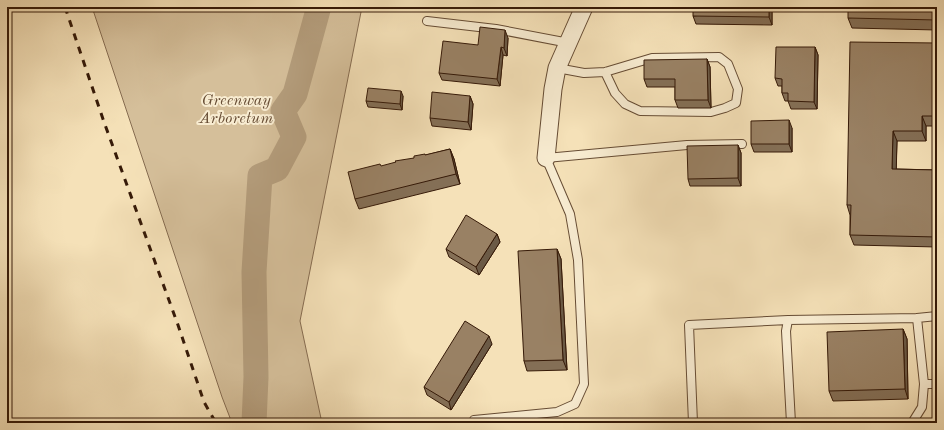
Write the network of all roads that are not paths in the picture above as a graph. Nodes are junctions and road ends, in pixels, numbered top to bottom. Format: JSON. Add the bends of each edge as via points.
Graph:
{"nodes":[{"id":1,"x":584,"y":7,"type":"edge"},
{"id":2,"x":427,"y":21,"type":"dead end"},
{"id":3,"x":568,"y":43,"type":"junction"},
{"id":4,"x":557,"y":68,"type":"junction"},
{"id":5,"x":604,"y":72,"type":"junction"},
{"id":6,"x":742,"y":144,"type":"dead end"},
{"id":7,"x":546,"y":158,"type":"junction"},
{"id":8,"x":937,"y":316,"type":"edge"},
{"id":9,"x":917,"y":318,"type":"junction"},
{"id":10,"x":788,"y":320,"type":"junction"},
{"id":11,"x":924,"y":384,"type":"junction"},
{"id":12,"x":937,"y":384,"type":"edge"},
{"id":13,"x":474,"y":420,"type":"dead end"},
{"id":14,"x":693,"y":423,"type":"edge"},
{"id":15,"x":792,"y":423,"type":"edge"},
{"id":16,"x":912,"y":423,"type":"edge"}],
"edges":[{"from":1,"to":3,"type":"street"},
{"from":2,"to":3,"type":"lane","via":[[496,29]]},
{"from":3,"to":4,"type":"street"},
{"from":4,"to":5,"type":"lane","via":[[584,73]]},
{"from":4,"to":7,"type":"street"},
{"from":5,"to":5,"type":"lane","via":[[652,58],[720,57],[728,64],[738,89],[736,103],[711,112],[640,110],[625,104],[615,93]]},
{"from":6,"to":7,"type":"lane","via":[[687,145]]},
{"from":7,"to":13,"type":"lane","via":[[570,214],[578,260],[584,384],[575,404],[557,412]]},
{"from":8,"to":9,"type":"lane"},
{"from":9,"to":10,"type":"lane"},
{"from":9,"to":11,"type":"lane"},
{"from":10,"to":14,"type":"lane","via":[[689,325]]},
{"from":10,"to":15,"type":"lane","via":[[786,331]]},
{"from":11,"to":12,"type":"lane"},
{"from":11,"to":16,"type":"lane","via":[[922,407]]}]}
